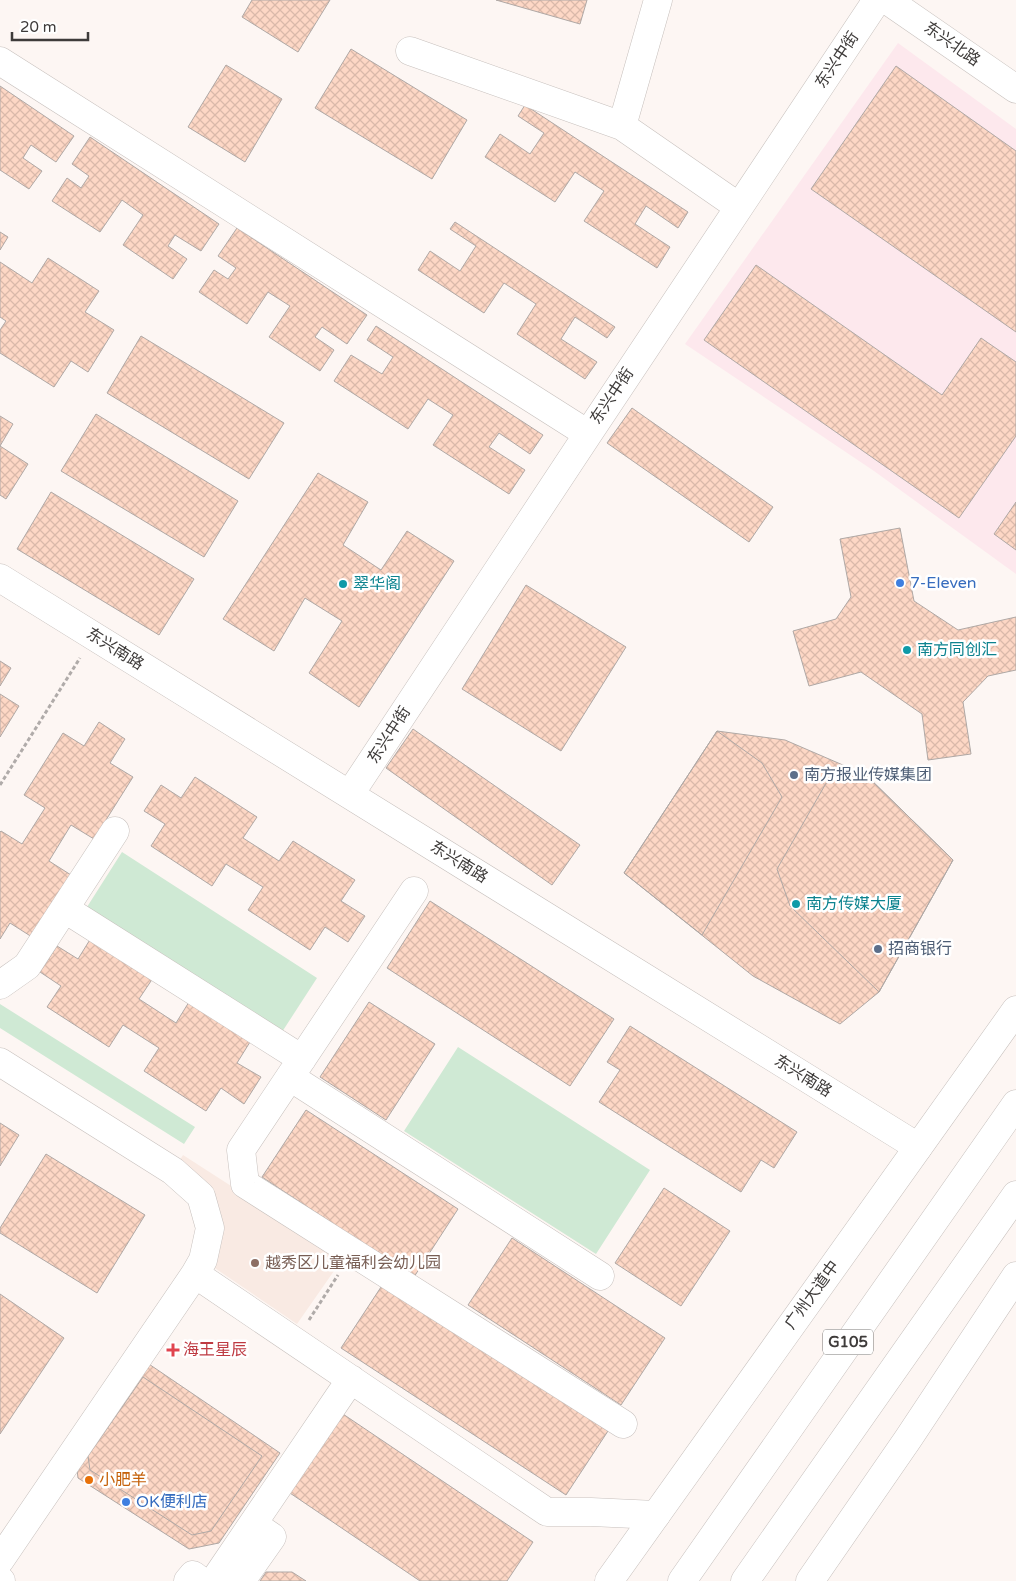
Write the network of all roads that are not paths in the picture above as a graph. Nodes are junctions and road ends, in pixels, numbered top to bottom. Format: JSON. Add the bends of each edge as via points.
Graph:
{"nodes":[{"id":1,"x":658,"y":0,"type":"edge"},
{"id":2,"x":877,"y":0,"type":"edge"},
{"id":3,"x":887,"y":0,"type":"edge"},
{"id":4,"x":410,"y":51,"type":"dead end"},
{"id":5,"x":0,"y":61,"type":"edge"},
{"id":6,"x":1016,"y":89,"type":"edge"},
{"id":7,"x":622,"y":126,"type":"junction"},
{"id":8,"x":739,"y":207,"type":"junction"},
{"id":9,"x":588,"y":434,"type":"junction"},
{"id":10,"x":0,"y":578,"type":"edge"},
{"id":11,"x":350,"y":794,"type":"junction"},
{"id":12,"x":115,"y":831,"type":"dead end"},
{"id":13,"x":414,"y":891,"type":"dead end"},
{"id":14,"x":64,"y":909,"type":"junction"},
{"id":15,"x":0,"y":985,"type":"edge"},
{"id":16,"x":1016,"y":1010,"type":"edge"},
{"id":17,"x":0,"y":1062,"type":"edge"},
{"id":18,"x":296,"y":1068,"type":"junction"},
{"id":19,"x":1016,"y":1104,"type":"edge"},
{"id":20,"x":918,"y":1147,"type":"junction"},
{"id":21,"x":1016,"y":1195,"type":"edge"},
{"id":22,"x":195,"y":1274,"type":"junction"},
{"id":23,"x":600,"y":1276,"type":"dead end"},
{"id":24,"x":1016,"y":1276,"type":"edge"},
{"id":25,"x":351,"y":1379,"type":"junction"},
{"id":26,"x":623,"y":1424,"type":"dead end"},
{"id":27,"x":656,"y":1515,"type":"junction"},
{"id":28,"x":253,"y":1524,"type":"junction"},
{"id":29,"x":0,"y":1560,"type":"edge"},
{"id":30,"x":188,"y":1581,"type":"edge"},
{"id":31,"x":201,"y":1581,"type":"edge"},
{"id":32,"x":214,"y":1581,"type":"edge"},
{"id":33,"x":241,"y":1581,"type":"edge"},
{"id":34,"x":609,"y":1581,"type":"edge"},
{"id":35,"x":682,"y":1581,"type":"edge"},
{"id":36,"x":745,"y":1581,"type":"edge"},
{"id":37,"x":810,"y":1581,"type":"edge"}],
"edges":[{"from":1,"to":7,"type":"main road"},
{"from":2,"to":8,"type":"main road","name":"东兴中街"},
{"from":3,"to":6,"type":"main road","name":"东兴北路"},
{"from":4,"to":7,"type":"main road"},
{"from":5,"to":9,"type":"main road"},
{"from":7,"to":8,"type":"main road"},
{"from":8,"to":9,"type":"main road","name":"东兴中街"},
{"from":9,"to":11,"type":"main road","name":"东兴中街"},
{"from":10,"to":11,"type":"main road","name":"东兴南路"},
{"from":11,"to":20,"type":"main road","name":"东兴南路"},
{"from":12,"to":14,"type":"main road"},
{"from":13,"to":18,"type":"main road"},
{"from":14,"to":15,"type":"main road","via":[[27,966]]},
{"from":14,"to":18,"type":"main road"},
{"from":16,"to":20,"type":"main road","name":"广州大道中"},
{"from":17,"to":22,"type":"main road","via":[[173,1171],[201,1196],[210,1228],[203,1260]]},
{"from":18,"to":23,"type":"main road"},
{"from":18,"to":26,"type":"main road","via":[[241,1150],[245,1184]]},
{"from":19,"to":35,"type":"main road","number":"G105"},
{"from":20,"to":27,"type":"main road","name":"广州大道中"},
{"from":21,"to":36,"type":"main road"},
{"from":22,"to":25,"type":"main road"},
{"from":22,"to":29,"type":"main road"},
{"from":24,"to":37,"type":"main road"},
{"from":25,"to":27,"type":"main road","via":[[546,1512]]},
{"from":25,"to":28,"type":"main road"},
{"from":27,"to":34,"type":"main road","name":"广州大道中"},
{"from":28,"to":32,"type":"main road"},
{"from":28,"to":33,"type":"main road","via":[[272,1536]]},
{"from":30,"to":31,"type":"main road","via":[[193,1575]]}]}
